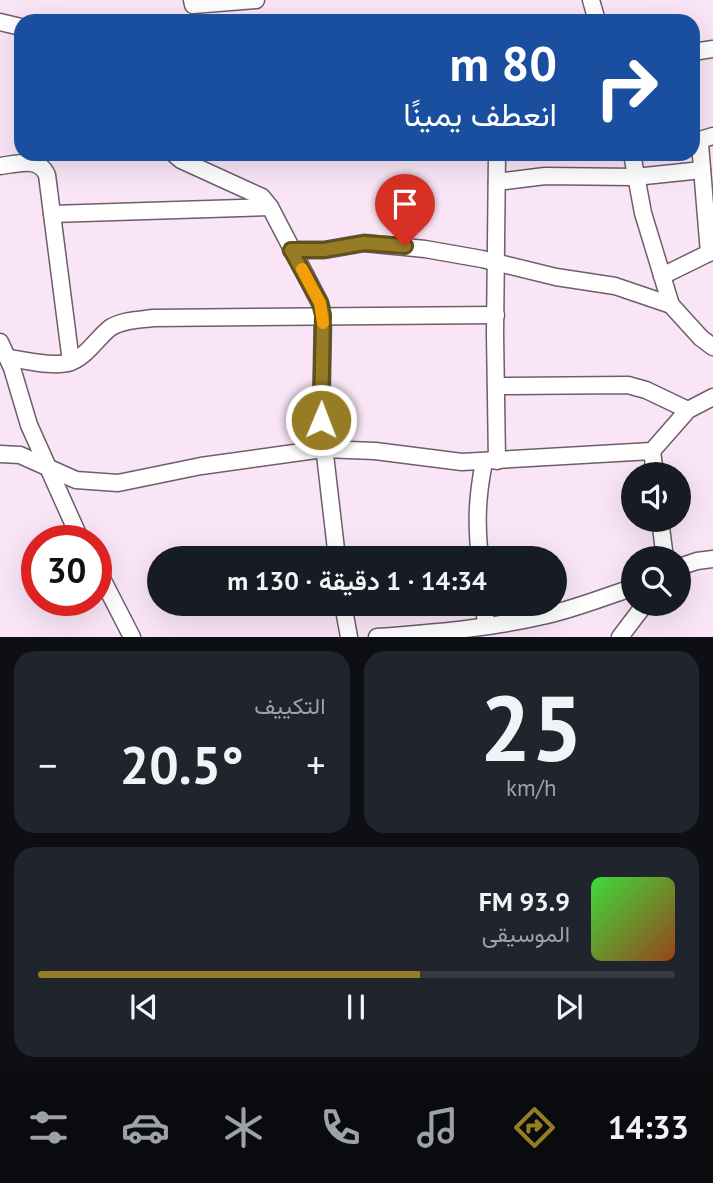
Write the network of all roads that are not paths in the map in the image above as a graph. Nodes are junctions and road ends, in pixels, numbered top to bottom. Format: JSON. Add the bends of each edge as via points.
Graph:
{"nodes":[{"id":1,"x":256,"y":0,"type":"edge"},
{"id":2,"x":193,"y":9,"type":"edge"},
{"id":3,"x":713,"y":136,"type":"edge"},
{"id":4,"x":183,"y":161,"type":"edge"},
{"id":5,"x":497,"y":161,"type":"edge"},
{"id":6,"x":633,"y":161,"type":"edge"},
{"id":7,"x":0,"y":166,"type":"edge"},
{"id":8,"x":702,"y":170,"type":"junction"},
{"id":9,"x":635,"y":177,"type":"junction"},
{"id":10,"x":497,"y":182,"type":"junction"},
{"id":11,"x":270,"y":207,"type":"junction"},
{"id":12,"x":52,"y":214,"type":"junction"},
{"id":13,"x":291,"y":250,"type":"junction"},
{"id":14,"x":711,"y":252,"type":"edge"},
{"id":15,"x":496,"y":262,"type":"junction"},
{"id":16,"x":662,"y":276,"type":"junction"},
{"id":17,"x":671,"y":305,"type":"junction"},
{"id":18,"x":323,"y":315,"type":"junction"},
{"id":19,"x":496,"y":315,"type":"junction"},
{"id":20,"x":0,"y":342,"type":"edge"},
{"id":21,"x":713,"y":347,"type":"edge"},
{"id":22,"x":8,"y":358,"type":"junction"},
{"id":23,"x":71,"y":362,"type":"junction"},
{"id":24,"x":496,"y":386,"type":"junction"},
{"id":25,"x":713,"y":397,"type":"edge"},
{"id":26,"x":688,"y":410,"type":"junction"},
{"id":27,"x":323,"y":449,"type":"junction"},
{"id":28,"x":652,"y":451,"type":"junction"},
{"id":29,"x":0,"y":454,"type":"edge"},
{"id":30,"x":491,"y":462,"type":"junction"},
{"id":31,"x":653,"y":462,"type":"edge"},
{"id":32,"x":47,"y":467,"type":"junction"},
{"id":33,"x":73,"y":525,"type":"edge"},
{"id":34,"x":335,"y":546,"type":"edge"},
{"id":35,"x":479,"y":546,"type":"edge"},
{"id":36,"x":713,"y":559,"type":"edge"},
{"id":37,"x":691,"y":563,"type":"edge"},
{"id":38,"x":621,"y":592,"type":"edge"},
{"id":39,"x":112,"y":599,"type":"edge"},
{"id":40,"x":345,"y":616,"type":"edge"},
{"id":41,"x":485,"y":616,"type":"edge"},
{"id":42,"x":636,"y":616,"type":"edge"},
{"id":43,"x":486,"y":625,"type":"junction"},
{"id":44,"x":132,"y":637,"type":"edge"},
{"id":45,"x":349,"y":637,"type":"edge"},
{"id":46,"x":377,"y":637,"type":"edge"},
{"id":47,"x":620,"y":637,"type":"edge"}],
"edges":[{"from":1,"to":2,"type":"street"},
{"from":3,"to":8,"type":"street","via":[[700,144]]},
{"from":4,"to":11,"type":"street","via":[[254,191]]},
{"from":5,"to":10,"type":"street"},
{"from":6,"to":9,"type":"street"},
{"from":7,"to":12,"type":"street","via":[[36,162],[43,167]]},
{"from":8,"to":9,"type":"street"},
{"from":8,"to":14,"type":"street"},
{"from":9,"to":10,"type":"street","via":[[545,176]]},
{"from":9,"to":16,"type":"street"},
{"from":10,"to":15,"type":"street"},
{"from":11,"to":12,"type":"street"},
{"from":11,"to":13,"type":"street"},
{"from":12,"to":23,"type":"street"},
{"from":13,"to":15,"type":"street","via":[[385,243]]},
{"from":13,"to":18,"type":"street"},
{"from":14,"to":16,"type":"street"},
{"from":15,"to":17,"type":"street","via":[[615,286]]},
{"from":15,"to":19,"type":"street"},
{"from":16,"to":17,"type":"street"},
{"from":17,"to":21,"type":"street"},
{"from":18,"to":19,"type":"street"},
{"from":18,"to":23,"type":"street","via":[[121,322]]},
{"from":18,"to":27,"type":"street"},
{"from":19,"to":24,"type":"street"},
{"from":20,"to":22,"type":"street"},
{"from":22,"to":23,"type":"street"},
{"from":22,"to":32,"type":"street"},
{"from":24,"to":26,"type":"street","via":[[628,385]]},
{"from":24,"to":30,"type":"street"},
{"from":25,"to":26,"type":"street"},
{"from":26,"to":28,"type":"street"},
{"from":27,"to":30,"type":"street"},
{"from":27,"to":32,"type":"street","via":[[118,483],[76,480]]},
{"from":27,"to":34,"type":"street"},
{"from":28,"to":30,"type":"street"},
{"from":28,"to":31,"type":"street"},
{"from":29,"to":32,"type":"street","via":[[20,455]]},
{"from":30,"to":35,"type":"street","via":[[477,495]]},
{"from":32,"to":33,"type":"street"},
{"from":36,"to":37,"type":"street"},
{"from":38,"to":43,"type":"street","via":[[546,616]]},
{"from":39,"to":44,"type":"street"},
{"from":40,"to":45,"type":"street"},
{"from":41,"to":43,"type":"street"},
{"from":42,"to":47,"type":"street"},
{"from":43,"to":46,"type":"street"}]}
